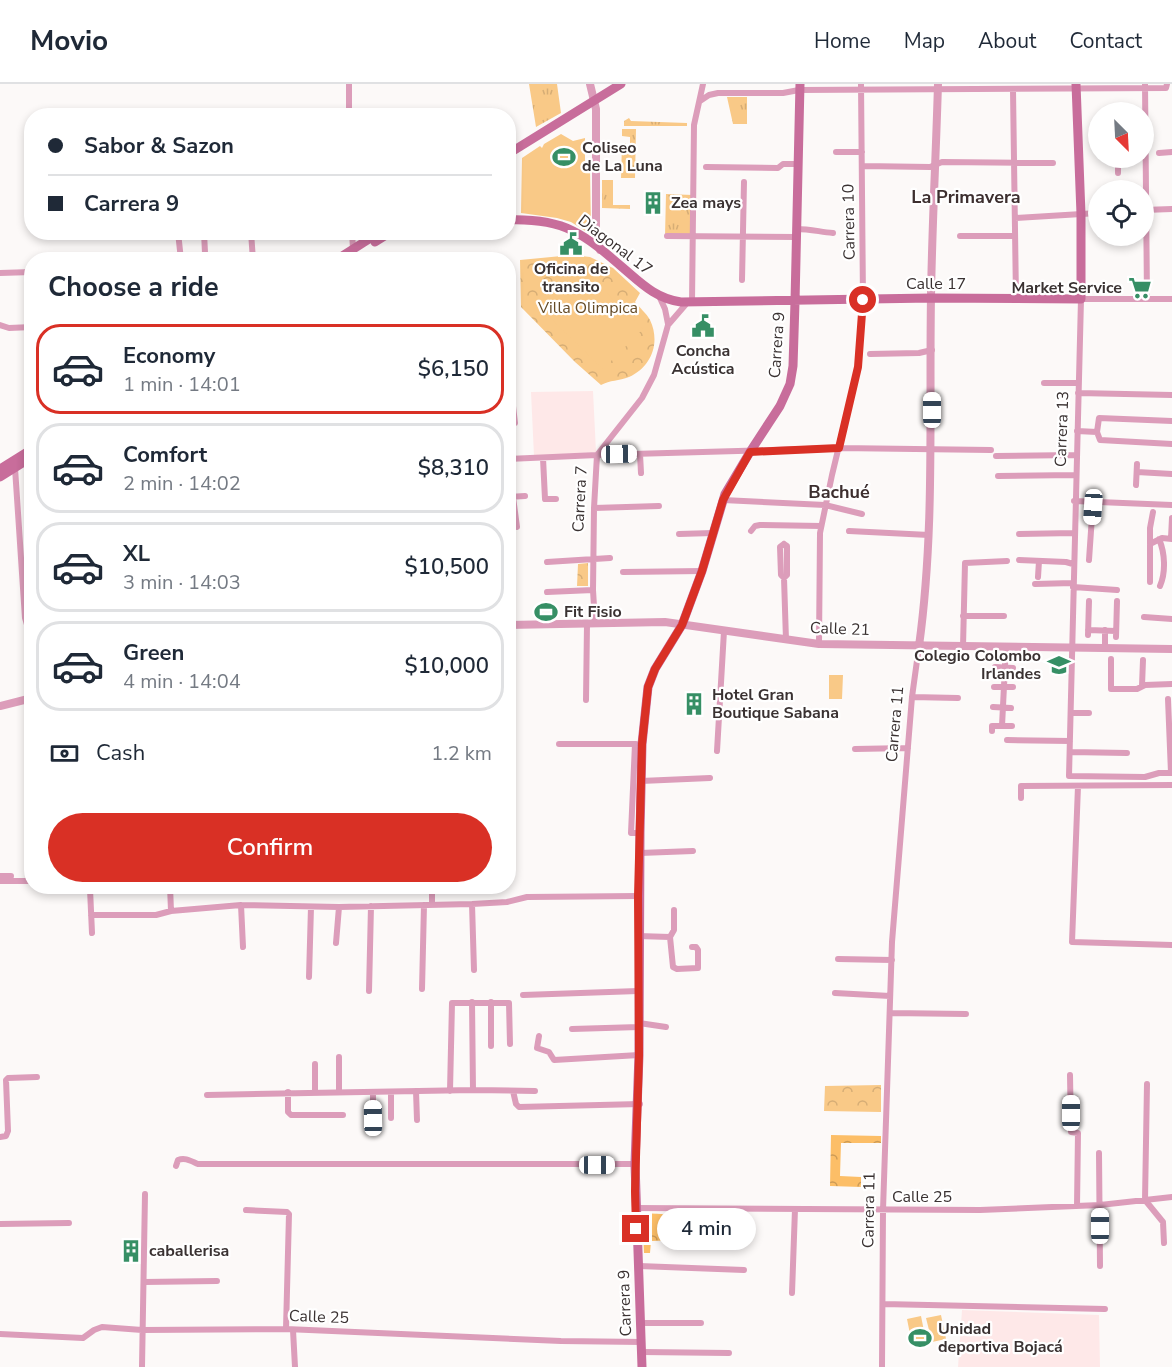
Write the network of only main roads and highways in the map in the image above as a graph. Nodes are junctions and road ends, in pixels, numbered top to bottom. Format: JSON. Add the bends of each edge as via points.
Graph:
{"nodes":[{"id":1,"x":621,"y":84,"type":"edge"},
{"id":2,"x":799,"y":87,"type":"edge"},
{"id":3,"x":1076,"y":87,"type":"edge"},
{"id":4,"x":516,"y":149,"type":"edge"},
{"id":5,"x":516,"y":220,"type":"edge"},
{"id":6,"x":370,"y":240,"type":"edge"},
{"id":7,"x":377,"y":240,"type":"edge"},
{"id":8,"x":355,"y":252,"type":"edge"},
{"id":9,"x":357,"y":252,"type":"edge"},
{"id":10,"x":663,"y":298,"type":"joint"},
{"id":11,"x":1081,"y":300,"type":"joint"},
{"id":12,"x":795,"y":302,"type":"junction"},
{"id":13,"x":24,"y":454,"type":"edge"},
{"id":14,"x":24,"y":462,"type":"edge"},
{"id":15,"x":0,"y":469,"type":"edge"},
{"id":16,"x":0,"y":477,"type":"edge"},
{"id":17,"x":642,"y":1367,"type":"edge"}],
"edges":[{"from":1,"to":4,"type":"main road"},
{"from":2,"to":12,"type":"main road","name":"Carrera 9"},
{"from":3,"to":11,"type":"main road","name":"Carrera 13"},
{"from":5,"to":10,"type":"main road","name":"Diagonal 17","via":[[548,221],[584,236]]},
{"from":6,"to":8,"type":"main road"},
{"from":7,"to":9,"type":"main road"},
{"from":10,"to":12,"type":"main road","name":"Calle 17","via":[[690,303]]},
{"from":11,"to":12,"type":"main road","name":"Calle 17","via":[[931,298]]},
{"from":12,"to":17,"type":"main road","name":"Carrera 9","via":[[793,366],[788,391],[723,500],[682,625],[650,680],[638,744],[639,1104],[635,1164]]},
{"from":13,"to":15,"type":"main road"},
{"from":14,"to":16,"type":"main road"}]}
